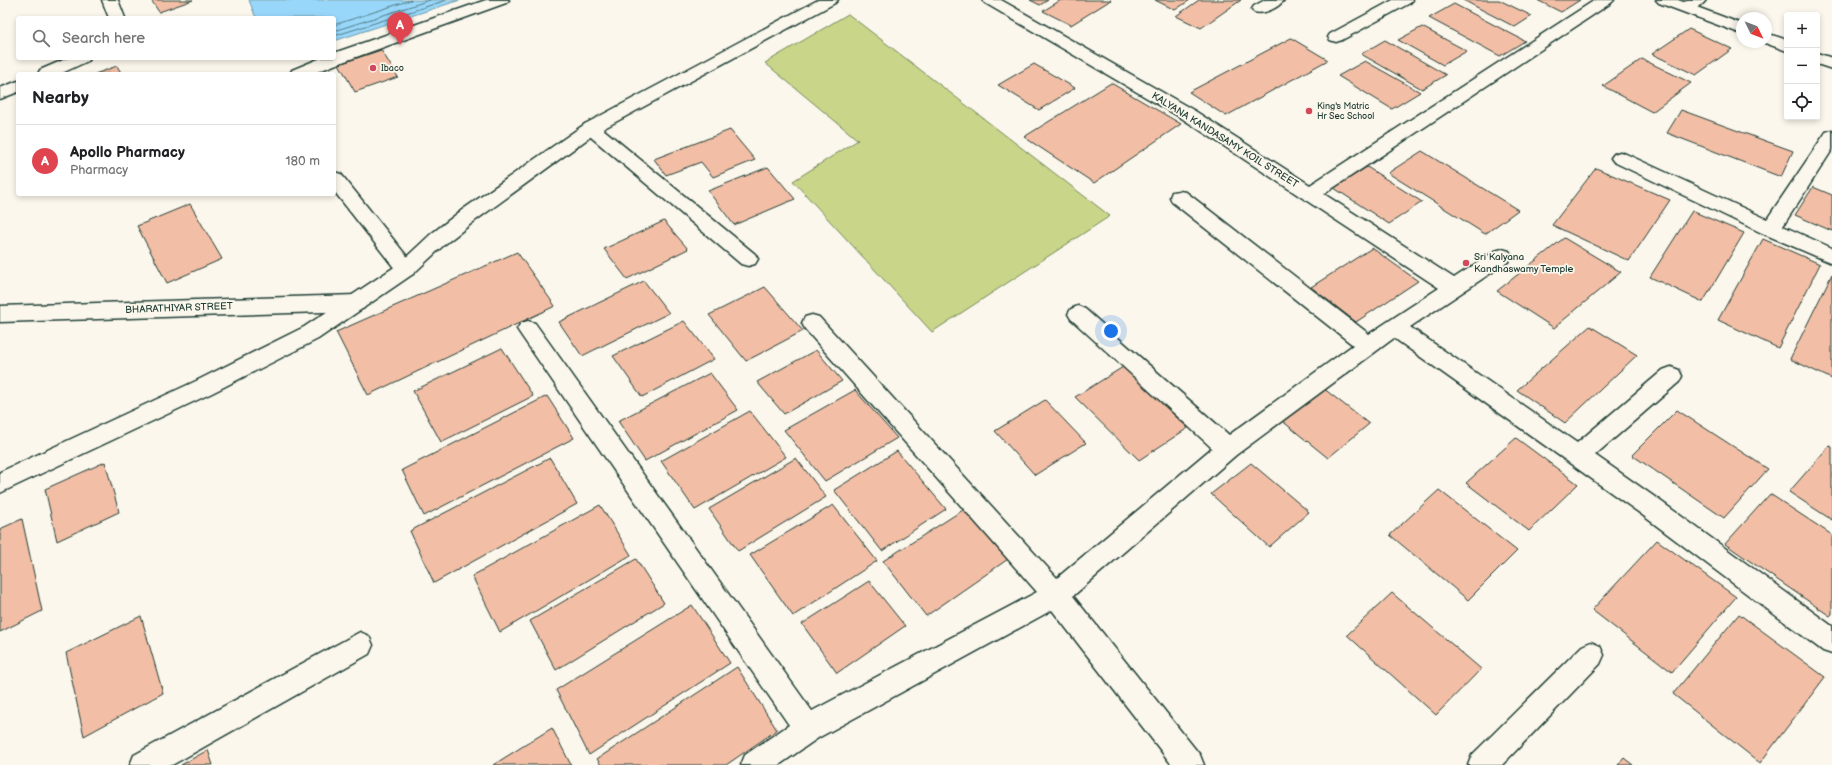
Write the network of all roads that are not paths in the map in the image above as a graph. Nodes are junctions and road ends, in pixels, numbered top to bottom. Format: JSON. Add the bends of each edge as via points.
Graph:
{"nodes":[{"id":1,"x":110,"y":0,"type":"edge"},
{"id":2,"x":501,"y":0,"type":"edge"},
{"id":3,"x":830,"y":0,"type":"edge"},
{"id":4,"x":990,"y":0,"type":"edge"},
{"id":5,"x":1276,"y":0,"type":"edge"},
{"id":6,"x":1405,"y":0,"type":"edge"},
{"id":7,"x":1606,"y":0,"type":"edge"},
{"id":8,"x":1664,"y":0,"type":"edge"},
{"id":9,"x":1692,"y":3,"type":"edge"},
{"id":10,"x":1260,"y":9,"type":"dead end"},
{"id":11,"x":116,"y":16,"type":"edge"},
{"id":12,"x":1736,"y":25,"type":"edge"},
{"id":13,"x":1336,"y":37,"type":"dead end"},
{"id":14,"x":1772,"y":40,"type":"edge"},
{"id":15,"x":1784,"y":45,"type":"edge"},
{"id":16,"x":336,"y":58,"type":"edge"},
{"id":17,"x":1820,"y":59,"type":"edge"},
{"id":18,"x":78,"y":60,"type":"edge"},
{"id":19,"x":331,"y":60,"type":"edge"},
{"id":20,"x":1832,"y":64,"type":"edge"},
{"id":21,"x":50,"y":72,"type":"edge"},
{"id":22,"x":303,"y":72,"type":"edge"},
{"id":23,"x":16,"y":87,"type":"edge"},
{"id":24,"x":0,"y":94,"type":"edge"},
{"id":25,"x":591,"y":128,"type":"junction"},
{"id":26,"x":1832,"y":136,"type":"edge"},
{"id":27,"x":1620,"y":158,"type":"dead end"},
{"id":28,"x":336,"y":181,"type":"edge"},
{"id":29,"x":1310,"y":194,"type":"junction"},
{"id":30,"x":1179,"y":197,"type":"dead end"},
{"id":31,"x":1771,"y":229,"type":"junction"},
{"id":32,"x":1502,"y":256,"type":"dead end"},
{"id":33,"x":1832,"y":256,"type":"edge"},
{"id":34,"x":748,"y":259,"type":"dead end"},
{"id":35,"x":406,"y":269,"type":"junction"},
{"id":36,"x":1455,"y":288,"type":"junction"},
{"id":37,"x":357,"y":303,"type":"junction"},
{"id":38,"x":0,"y":314,"type":"edge"},
{"id":39,"x":1078,"y":314,"type":"dead end"},
{"id":40,"x":812,"y":323,"type":"dead end"},
{"id":41,"x":1394,"y":328,"type":"junction"},
{"id":42,"x":528,"y":330,"type":"dead end"},
{"id":43,"x":1368,"y":345,"type":"junction"},
{"id":44,"x":1670,"y":376,"type":"dead end"},
{"id":45,"x":1228,"y":448,"type":"junction"},
{"id":46,"x":1578,"y":456,"type":"junction"},
{"id":47,"x":0,"y":483,"type":"edge"},
{"id":48,"x":1056,"y":595,"type":"junction"},
{"id":49,"x":1832,"y":642,"type":"edge"},
{"id":50,"x":360,"y":645,"type":"dead end"},
{"id":51,"x":1591,"y":655,"type":"dead end"},
{"id":52,"x":808,"y":728,"type":"junction"},
{"id":53,"x":1187,"y":764,"type":"edge"},
{"id":54,"x":144,"y":765,"type":"edge"},
{"id":55,"x":755,"y":765,"type":"edge"},
{"id":56,"x":1482,"y":765,"type":"edge"}],
"edges":[{"from":1,"to":11,"type":"street"},
{"from":2,"to":16,"type":"street"},
{"from":3,"to":25,"type":"street"},
{"from":4,"to":29,"type":"street","name":"KALYANA KANDASAMY KOIL STREET","via":[[1189,115]]},
{"from":5,"to":10,"type":"street"},
{"from":6,"to":13,"type":"street"},
{"from":7,"to":29,"type":"street"},
{"from":8,"to":9,"type":"street"},
{"from":9,"to":12,"type":"street"},
{"from":14,"to":15,"type":"street"},
{"from":17,"to":20,"type":"street"},
{"from":18,"to":21,"type":"street"},
{"from":19,"to":22,"type":"street"},
{"from":23,"to":24,"type":"street"},
{"from":25,"to":34,"type":"street"},
{"from":25,"to":35,"type":"street","via":[[469,215]]},
{"from":26,"to":31,"type":"street"},
{"from":27,"to":31,"type":"street"},
{"from":28,"to":35,"type":"street"},
{"from":29,"to":36,"type":"street","name":"KALYANA KANDASAMY KOIL STREET"},
{"from":30,"to":43,"type":"street"},
{"from":31,"to":33,"type":"street"},
{"from":32,"to":36,"type":"street"},
{"from":35,"to":37,"type":"street"},
{"from":36,"to":41,"type":"street"},
{"from":37,"to":38,"type":"street","name":"BHARATHIYAR STREET"},
{"from":37,"to":47,"type":"street","via":[[311,333],[211,384]]},
{"from":39,"to":45,"type":"street"},
{"from":40,"to":48,"type":"street"},
{"from":41,"to":43,"type":"street"},
{"from":41,"to":46,"type":"street"},
{"from":42,"to":52,"type":"street"},
{"from":43,"to":45,"type":"street"},
{"from":44,"to":46,"type":"street"},
{"from":45,"to":48,"type":"street"},
{"from":46,"to":49,"type":"street"},
{"from":48,"to":52,"type":"street"},
{"from":48,"to":53,"type":"street"},
{"from":50,"to":54,"type":"street"},
{"from":51,"to":56,"type":"street"},
{"from":52,"to":55,"type":"street"}]}
